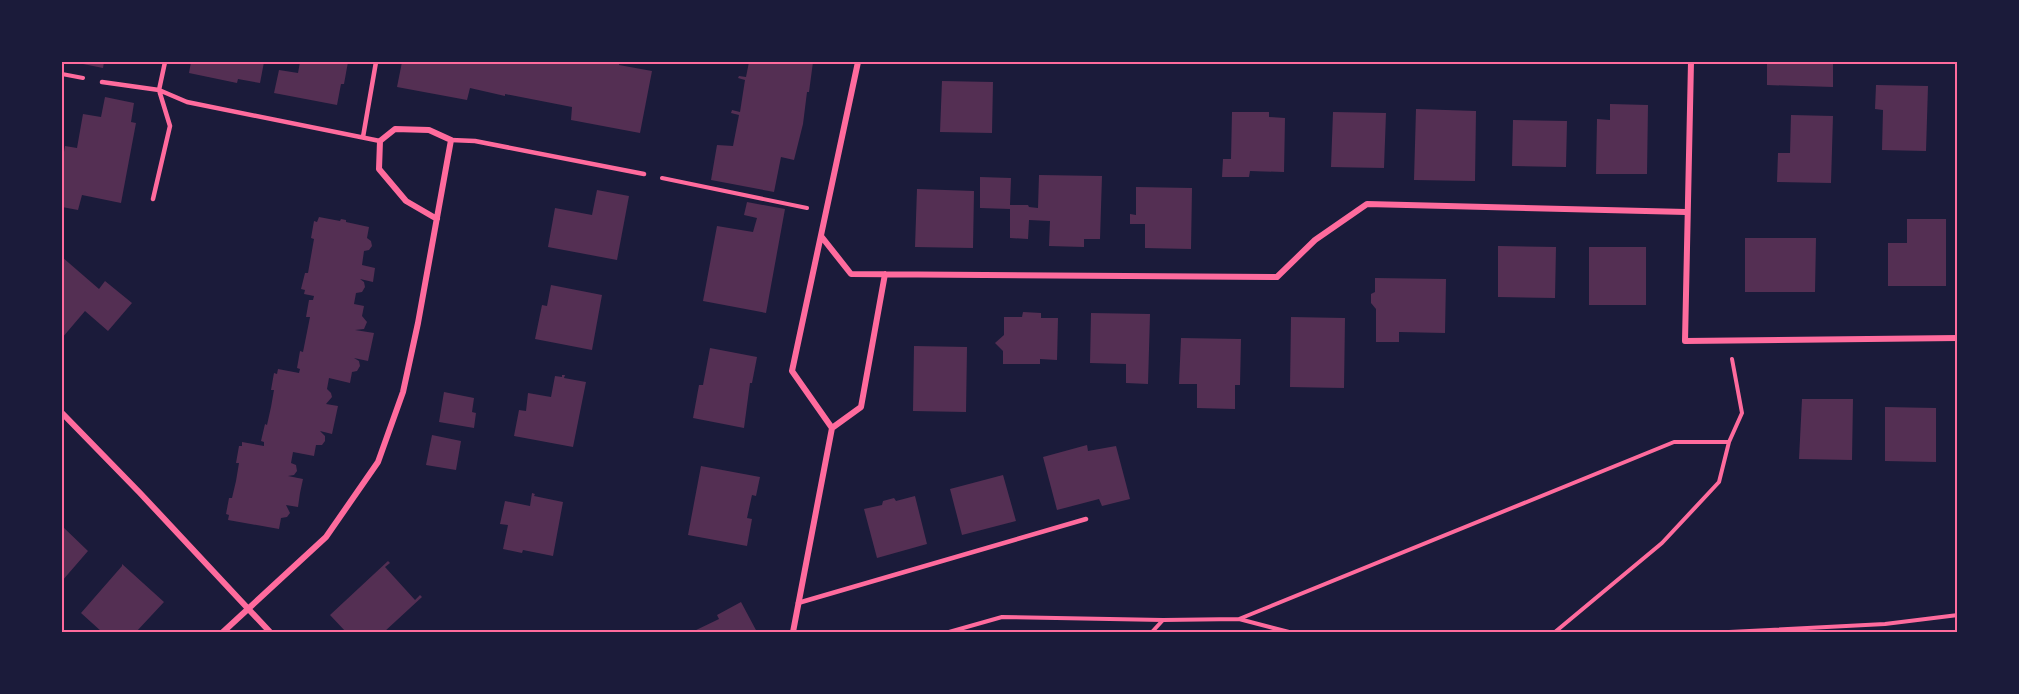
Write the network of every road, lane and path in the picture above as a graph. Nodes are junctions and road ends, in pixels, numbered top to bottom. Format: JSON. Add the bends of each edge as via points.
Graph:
{"nodes":[{"id":1,"x":165,"y":62,"type":"edge"},
{"id":2,"x":376,"y":62,"type":"edge"},
{"id":3,"x":858,"y":62,"type":"edge"},
{"id":4,"x":1691,"y":62,"type":"edge"},
{"id":5,"x":102,"y":82,"type":"dead end"},
{"id":6,"x":159,"y":90,"type":"junction"},
{"id":7,"x":363,"y":137,"type":"junction"},
{"id":8,"x":450,"y":140,"type":"junction"},
{"id":9,"x":380,"y":141,"type":"junction"},
{"id":10,"x":644,"y":174,"type":"joint"},
{"id":11,"x":153,"y":199,"type":"dead end"},
{"id":12,"x":827,"y":212,"type":"junction"},
{"id":13,"x":1686,"y":212,"type":"junction"},
{"id":14,"x":437,"y":219,"type":"junction"},
{"id":15,"x":821,"y":236,"type":"junction"},
{"id":16,"x":885,"y":274,"type":"junction"},
{"id":17,"x":1958,"y":338,"type":"edge"},
{"id":18,"x":1728,"y":339,"type":"junction"},
{"id":19,"x":62,"y":413,"type":"edge"},
{"id":20,"x":832,"y":428,"type":"junction"},
{"id":21,"x":1729,"y":442,"type":"junction"},
{"id":22,"x":1086,"y":519,"type":"dead end"},
{"id":23,"x":798,"y":603,"type":"junction"},
{"id":24,"x":248,"y":609,"type":"junction"},
{"id":25,"x":1958,"y":615,"type":"edge"},
{"id":26,"x":1239,"y":619,"type":"junction"},
{"id":27,"x":1163,"y":620,"type":"junction"},
{"id":28,"x":224,"y":633,"type":"edge"},
{"id":29,"x":270,"y":633,"type":"edge"},
{"id":30,"x":794,"y":633,"type":"edge"},
{"id":31,"x":949,"y":633,"type":"edge"},
{"id":32,"x":1152,"y":633,"type":"edge"},
{"id":33,"x":1289,"y":633,"type":"edge"},
{"id":34,"x":1555,"y":633,"type":"edge"},
{"id":35,"x":1729,"y":633,"type":"edge"}],
"edges":[{"from":1,"to":6,"type":"lane"},
{"from":2,"to":7,"type":"lane"},
{"from":3,"to":12,"type":"street"},
{"from":4,"to":13,"type":"street"},
{"from":5,"to":6,"type":"lane"},
{"from":6,"to":7,"type":"lane","via":[[187,102]]},
{"from":6,"to":11,"type":"lane","via":[[170,126]]},
{"from":7,"to":9,"type":"lane"},
{"from":8,"to":9,"type":"street","via":[[429,130],[395,129]]},
{"from":8,"to":10,"type":"lane","via":[[475,141]]},
{"from":8,"to":14,"type":"street"},
{"from":9,"to":14,"type":"street","via":[[379,169],[406,201]]},
{"from":10,"to":12,"type":"path"},
{"from":12,"to":15,"type":"street"},
{"from":13,"to":16,"type":"street","via":[[1367,204],[1315,240],[1277,277]]},
{"from":13,"to":18,"type":"street","via":[[1685,341]]},
{"from":14,"to":24,"type":"street","via":[[403,392],[378,462],[326,537]]},
{"from":15,"to":16,"type":"street","via":[[851,274]]},
{"from":15,"to":20,"type":"street","via":[[792,371]]},
{"from":16,"to":20,"type":"street","via":[[861,407]]},
{"from":17,"to":18,"type":"street"},
{"from":18,"to":21,"type":"path","via":[[1742,413]]},
{"from":19,"to":24,"type":"street"},
{"from":20,"to":23,"type":"street"},
{"from":21,"to":26,"type":"path","via":[[1674,442]]},
{"from":21,"to":34,"type":"path","via":[[1719,482],[1662,543]]},
{"from":22,"to":23,"type":"lane"},
{"from":23,"to":30,"type":"street"},
{"from":24,"to":28,"type":"street"},
{"from":24,"to":29,"type":"street"},
{"from":25,"to":35,"type":"path","via":[[1886,624]]},
{"from":26,"to":27,"type":"path"},
{"from":26,"to":33,"type":"path"},
{"from":27,"to":31,"type":"path","via":[[1002,617]]},
{"from":27,"to":32,"type":"path"}]}
